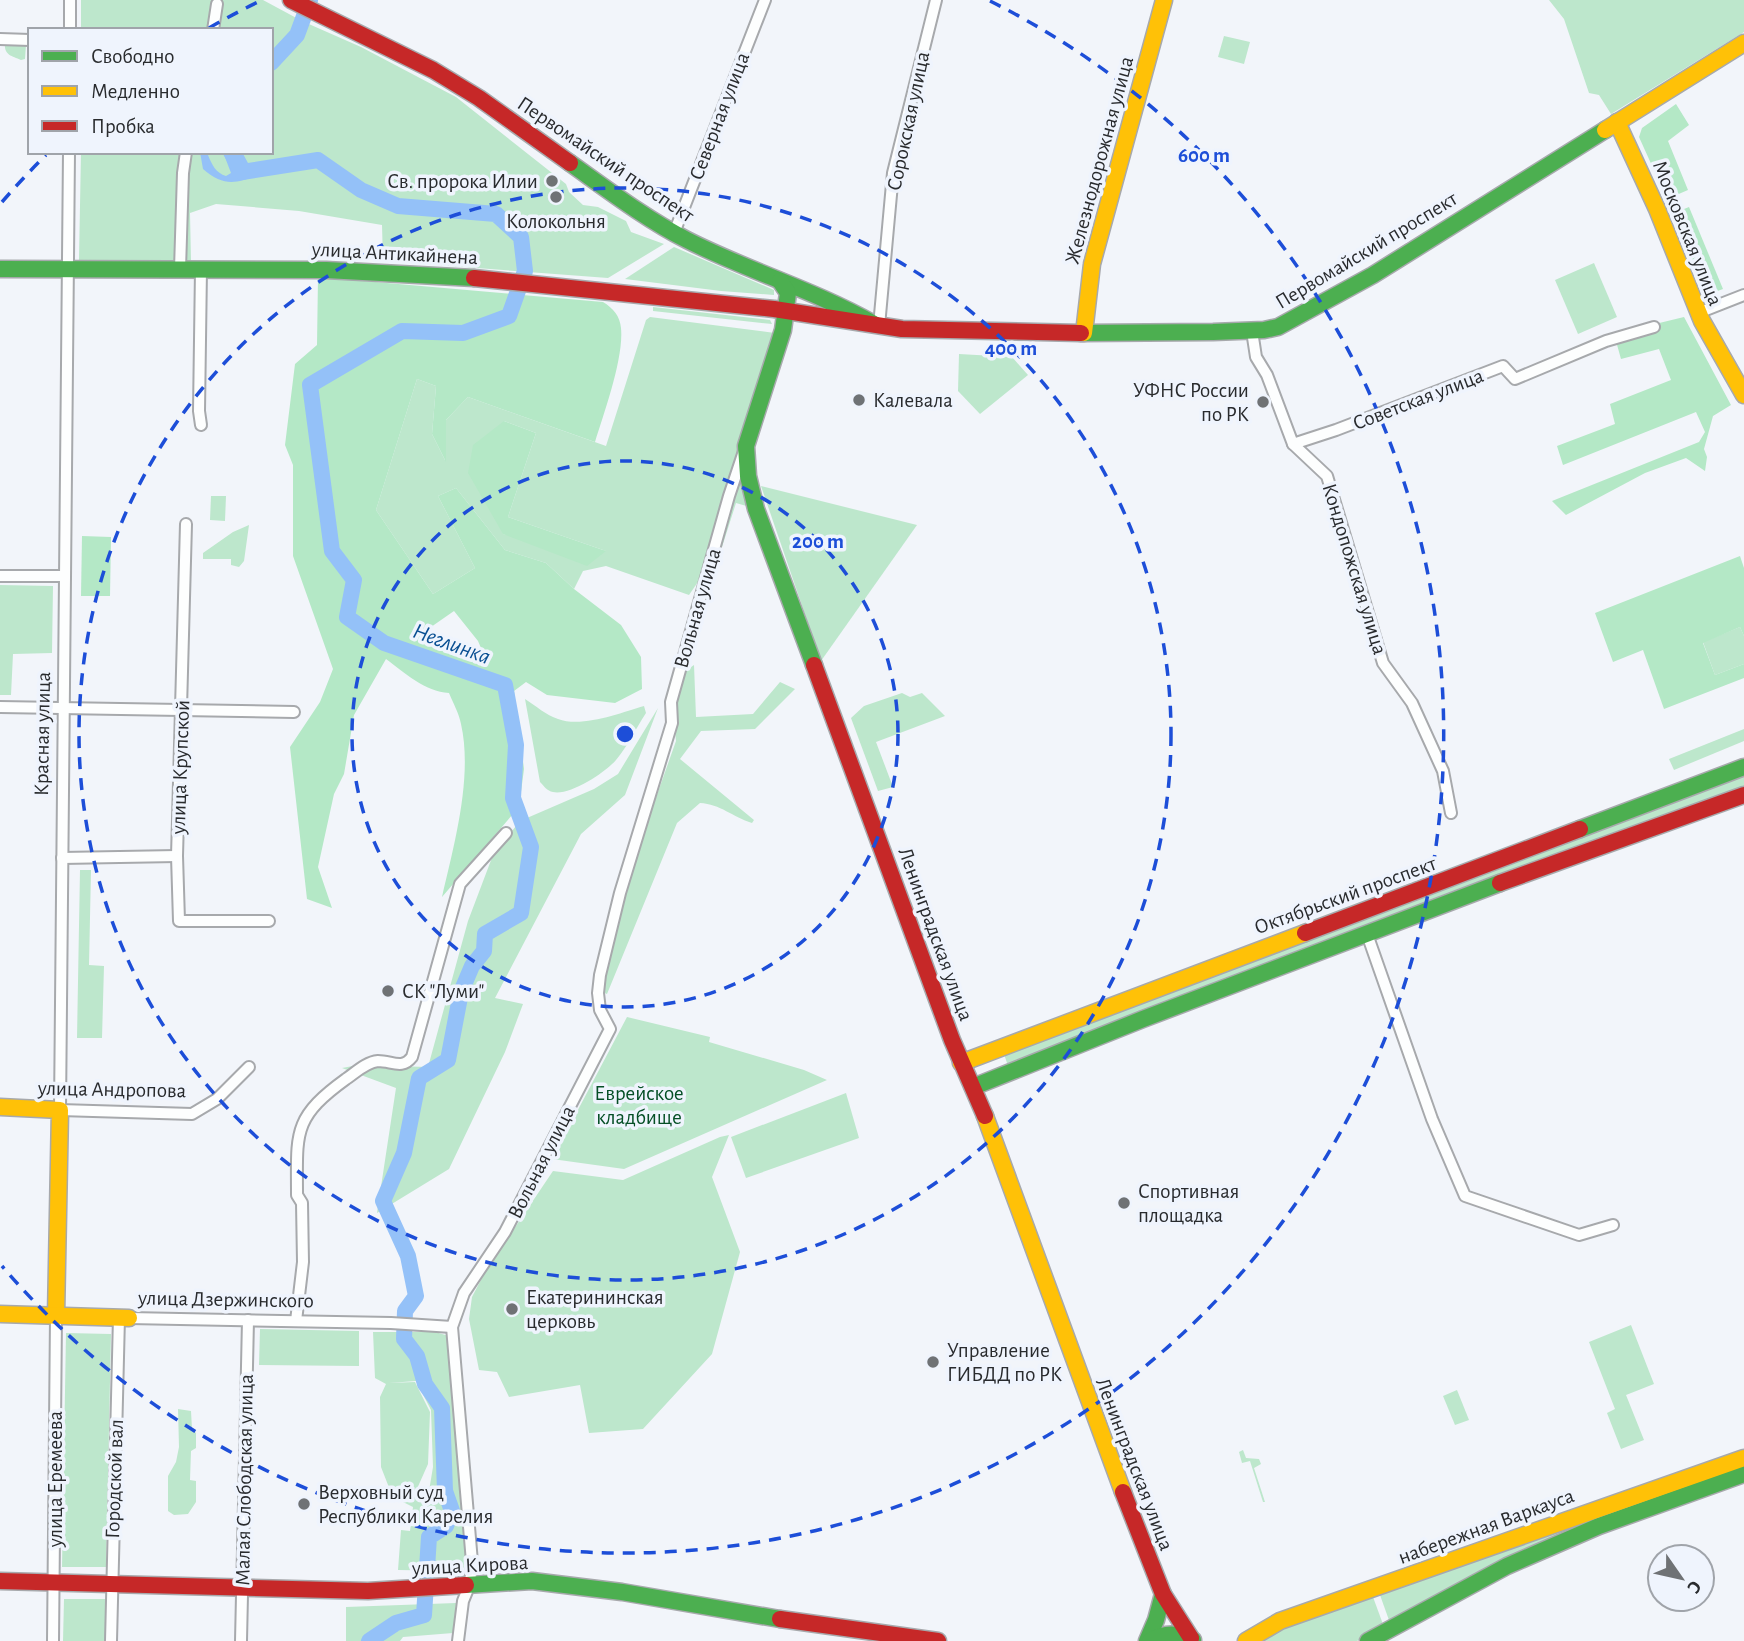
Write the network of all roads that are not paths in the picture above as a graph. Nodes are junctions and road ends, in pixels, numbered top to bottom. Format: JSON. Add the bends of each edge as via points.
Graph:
{"nodes":[{"id":1,"x":70,"y":0,"type":"edge"},
{"id":2,"x":765,"y":0,"type":"edge"},
{"id":3,"x":936,"y":0,"type":"edge"},
{"id":4,"x":1164,"y":0,"type":"edge"},
{"id":5,"x":296,"y":3,"type":"edge"},
{"id":6,"x":217,"y":4,"type":"dead end"},
{"id":7,"x":70,"y":28,"type":"edge"},
{"id":8,"x":213,"y":28,"type":"edge"},
{"id":9,"x":0,"y":39,"type":"edge"},
{"id":10,"x":28,"y":40,"type":"edge"},
{"id":11,"x":1744,"y":43,"type":"edge"},
{"id":12,"x":1618,"y":122,"type":"junction"},
{"id":13,"x":69,"y":154,"type":"edge"},
{"id":14,"x":186,"y":154,"type":"edge"},
{"id":15,"x":674,"y":233,"type":"junction"},
{"id":16,"x":0,"y":269,"type":"edge"},
{"id":17,"x":180,"y":269,"type":"junction"},
{"id":18,"x":201,"y":269,"type":"junction"},
{"id":19,"x":69,"y":270,"type":"junction"},
{"id":20,"x":780,"y":281,"type":"junction"},
{"id":21,"x":1744,"y":295,"type":"edge"},
{"id":22,"x":786,"y":310,"type":"junction"},
{"id":23,"x":1698,"y":313,"type":"junction"},
{"id":24,"x":878,"y":326,"type":"junction"},
{"id":25,"x":1654,"y":327,"type":"dead end"},
{"id":26,"x":1252,"y":331,"type":"junction"},
{"id":27,"x":1084,"y":333,"type":"junction"},
{"id":28,"x":1744,"y":395,"type":"edge"},
{"id":29,"x":201,"y":425,"type":"dead end"},
{"id":30,"x":1293,"y":444,"type":"junction"},
{"id":31,"x":746,"y":446,"type":"junction"},
{"id":32,"x":186,"y":524,"type":"dead end"},
{"id":33,"x":0,"y":576,"type":"edge"},
{"id":34,"x":65,"y":576,"type":"junction"},
{"id":35,"x":0,"y":707,"type":"edge"},
{"id":36,"x":63,"y":708,"type":"junction"},
{"id":37,"x":182,"y":710,"type":"junction"},
{"id":38,"x":294,"y":712,"type":"dead end"},
{"id":39,"x":1744,"y":767,"type":"edge"},
{"id":40,"x":1744,"y":795,"type":"edge"},
{"id":41,"x":1451,"y":813,"type":"dead end"},
{"id":42,"x":506,"y":833,"type":"dead end"},
{"id":43,"x":1533,"y":848,"type":"junction"},
{"id":44,"x":177,"y":856,"type":"junction"},
{"id":45,"x":62,"y":858,"type":"junction"},
{"id":46,"x":1540,"y":869,"type":"junction"},
{"id":47,"x":269,"y":921,"type":"dead end"},
{"id":48,"x":1367,"y":934,"type":"junction"},
{"id":49,"x":961,"y":1063,"type":"junction"},
{"id":50,"x":249,"y":1068,"type":"dead end"},
{"id":51,"x":972,"y":1087,"type":"junction"},
{"id":52,"x":0,"y":1107,"type":"edge"},
{"id":53,"x":60,"y":1110,"type":"junction"},
{"id":54,"x":1613,"y":1225,"type":"dead end"},
{"id":55,"x":0,"y":1314,"type":"edge"},
{"id":56,"x":56,"y":1316,"type":"junction"},
{"id":57,"x":124,"y":1317,"type":"junction"},
{"id":58,"x":248,"y":1320,"type":"junction"},
{"id":59,"x":296,"y":1321,"type":"junction"},
{"id":60,"x":452,"y":1327,"type":"junction"},
{"id":61,"x":1744,"y":1458,"type":"edge"},
{"id":62,"x":1744,"y":1474,"type":"edge"},
{"id":63,"x":1655,"y":1497,"type":"junction"},
{"id":64,"x":1593,"y":1510,"type":"junction"},
{"id":65,"x":1599,"y":1526,"type":"junction"},
{"id":66,"x":0,"y":1581,"type":"edge"},
{"id":67,"x":54,"y":1582,"type":"junction"},
{"id":68,"x":111,"y":1584,"type":"junction"},
{"id":69,"x":470,"y":1584,"type":"junction"},
{"id":70,"x":242,"y":1586,"type":"junction"},
{"id":71,"x":1163,"y":1594,"type":"junction"},
{"id":72,"x":1192,"y":1640,"type":"edge"},
{"id":73,"x":53,"y":1641,"type":"edge"},
{"id":74,"x":111,"y":1641,"type":"edge"},
{"id":75,"x":241,"y":1641,"type":"edge"},
{"id":76,"x":457,"y":1641,"type":"edge"},
{"id":77,"x":938,"y":1641,"type":"edge"},
{"id":78,"x":1148,"y":1641,"type":"edge"},
{"id":79,"x":1246,"y":1641,"type":"edge"},
{"id":80,"x":1368,"y":1641,"type":"edge"}],
"edges":[{"from":1,"to":7,"type":"street"},
{"from":2,"to":15,"type":"street","name":"Северная улица"},
{"from":3,"to":24,"type":"street","name":"Сорокская улица","via":[[893,173]]},
{"from":4,"to":27,"type":"main road","name":"Железнодорожная улица","via":[[1092,261]]},
{"from":5,"to":15,"type":"main road","name":"Первомайский проспект","via":[[452,80]]},
{"from":6,"to":8,"type":"street"},
{"from":9,"to":10,"type":"street"},
{"from":11,"to":12,"type":"main road","name":"Первомайский проспект"},
{"from":12,"to":23,"type":"main road","name":"Московская улица"},
{"from":12,"to":26,"type":"main road","name":"Первомайский проспект","via":[[1307,313],[1278,327]]},
{"from":13,"to":19,"type":"street","name":"Красная улица"},
{"from":14,"to":17,"type":"street"},
{"from":15,"to":20,"type":"main road","name":"Первомайский проспект"},
{"from":16,"to":19,"type":"main road","name":"улица Антикайнена"},
{"from":17,"to":18,"type":"main road","name":"улица Антикайнена"},
{"from":17,"to":19,"type":"main road","name":"улица Антикайнена"},
{"from":18,"to":22,"type":"main road","name":"улица Антикайнена","via":[[474,278]]},
{"from":18,"to":29,"type":"street"},
{"from":19,"to":34,"type":"street","name":"Красная улица"},
{"from":20,"to":22,"type":"main road","name":"Ленинградская улица","via":[[788,293]]},
{"from":20,"to":24,"type":"main road","name":"Первомайский проспект","via":[[855,311]]},
{"from":21,"to":23,"type":"street"},
{"from":22,"to":24,"type":"main road","name":"Первомайский проспект"},
{"from":22,"to":31,"type":"main road","name":"Ленинградская улица"},
{"from":23,"to":28,"type":"main road","name":"Московская улица"},
{"from":24,"to":27,"type":"main road","name":"Первомайский проспект"},
{"from":25,"to":30,"type":"street","name":"Советская улица","via":[[1606,341],[1515,379],[1503,366]]},
{"from":26,"to":27,"type":"main road","name":"Первомайский проспект"},
{"from":26,"to":30,"type":"street","name":"Кондопожская улица","via":[[1256,357]]},
{"from":30,"to":41,"type":"street","name":"Кондопожская улица","via":[[1327,476],[1383,663],[1412,703],[1438,759]]},
{"from":31,"to":49,"type":"main road","name":"Ленинградская улица","via":[[756,509]]},
{"from":31,"to":60,"type":"street","name":"Вольная улица","via":[[674,690],[672,723],[600,975],[600,1010],[610,1029],[505,1232],[464,1293]]},
{"from":32,"to":37,"type":"street","name":"улица Крупской"},
{"from":33,"to":34,"type":"street"},
{"from":34,"to":36,"type":"street","name":"Красная улица"},
{"from":35,"to":36,"type":"street"},
{"from":36,"to":37,"type":"street"},
{"from":36,"to":45,"type":"street","name":"Красная улица"},
{"from":37,"to":38,"type":"street"},
{"from":37,"to":44,"type":"street","name":"улица Крупской"},
{"from":39,"to":43,"type":"main road","name":"Октябрьский проспект"},
{"from":40,"to":46,"type":"main road","name":"Октябрьский проспект"},
{"from":42,"to":59,"type":"street","via":[[460,884],[408,1063],[368,1064],[308,1112],[297,1138],[303,1262]]},
{"from":43,"to":46,"type":"main road"},
{"from":43,"to":49,"type":"main road","name":"Октябрьский проспект"},
{"from":44,"to":45,"type":"street"},
{"from":44,"to":47,"type":"street","name":"улица Крупской","via":[[180,920]]},
{"from":45,"to":53,"type":"street","name":"Красная улица"},
{"from":46,"to":48,"type":"main road","name":"Октябрьский проспект"},
{"from":48,"to":51,"type":"main road","name":"Октябрьский проспект"},
{"from":48,"to":54,"type":"street","via":[[1432,1119],[1465,1196],[1579,1235]]},
{"from":49,"to":51,"type":"main road","name":"Ленинградская улица"},
{"from":50,"to":53,"type":"street","name":"улица Андропова","via":[[217,1099],[192,1114]]},
{"from":51,"to":71,"type":"main road","name":"Ленинградская улица"},
{"from":52,"to":53,"type":"main road","name":"улица Андропова"},
{"from":53,"to":56,"type":"main road","name":"Красная улица"},
{"from":55,"to":56,"type":"main road","name":"улица Дзержинского"},
{"from":56,"to":57,"type":"main road","name":"улица Дзержинского"},
{"from":56,"to":67,"type":"street","name":"улица Еремеева"},
{"from":57,"to":58,"type":"street","name":"улица Дзержинского"},
{"from":57,"to":68,"type":"street","name":"Городской вал"},
{"from":58,"to":59,"type":"street","name":"улица Дзержинского"},
{"from":58,"to":70,"type":"street","name":"Малая Слободская улица"},
{"from":59,"to":60,"type":"street","name":"улица Дзержинского"},
{"from":60,"to":69,"type":"street","name":"Вольная улица","via":[[472,1562]]},
{"from":61,"to":63,"type":"main road","name":"набережная Варкауса"},
{"from":62,"to":63,"type":"main road","name":"набережная Варкауса"},
{"from":63,"to":64,"type":"main road","name":"набережная Варкауса"},
{"from":63,"to":65,"type":"main road","name":"набережная Варкауса"},
{"from":64,"to":65,"type":"main road"},
{"from":64,"to":79,"type":"main road","name":"набережная Варкауса","via":[[1280,1621]]},
{"from":65,"to":80,"type":"main road","name":"набережная Варкауса","via":[[1507,1566]]},
{"from":66,"to":67,"type":"main road","name":"улица Кирова"},
{"from":67,"to":68,"type":"main road","name":"улица Кирова"},
{"from":67,"to":73,"type":"street","name":"улица Еремеева"},
{"from":68,"to":70,"type":"main road","name":"улица Кирова"},
{"from":68,"to":74,"type":"street","name":"Городской вал"},
{"from":69,"to":70,"type":"main road","name":"улица Кирова","via":[[355,1591]]},
{"from":69,"to":76,"type":"street","name":"Вольная улица"},
{"from":69,"to":77,"type":"main road","name":"улица Кирова","via":[[532,1581],[590,1588]]},
{"from":70,"to":75,"type":"street","name":"Малая Слободская улица"},
{"from":71,"to":72,"type":"main road","name":"Ленинградская улица"},
{"from":71,"to":78,"type":"main road"},
{"from":72,"to":78,"type":"main road","via":[[1166,1633]]}]}
